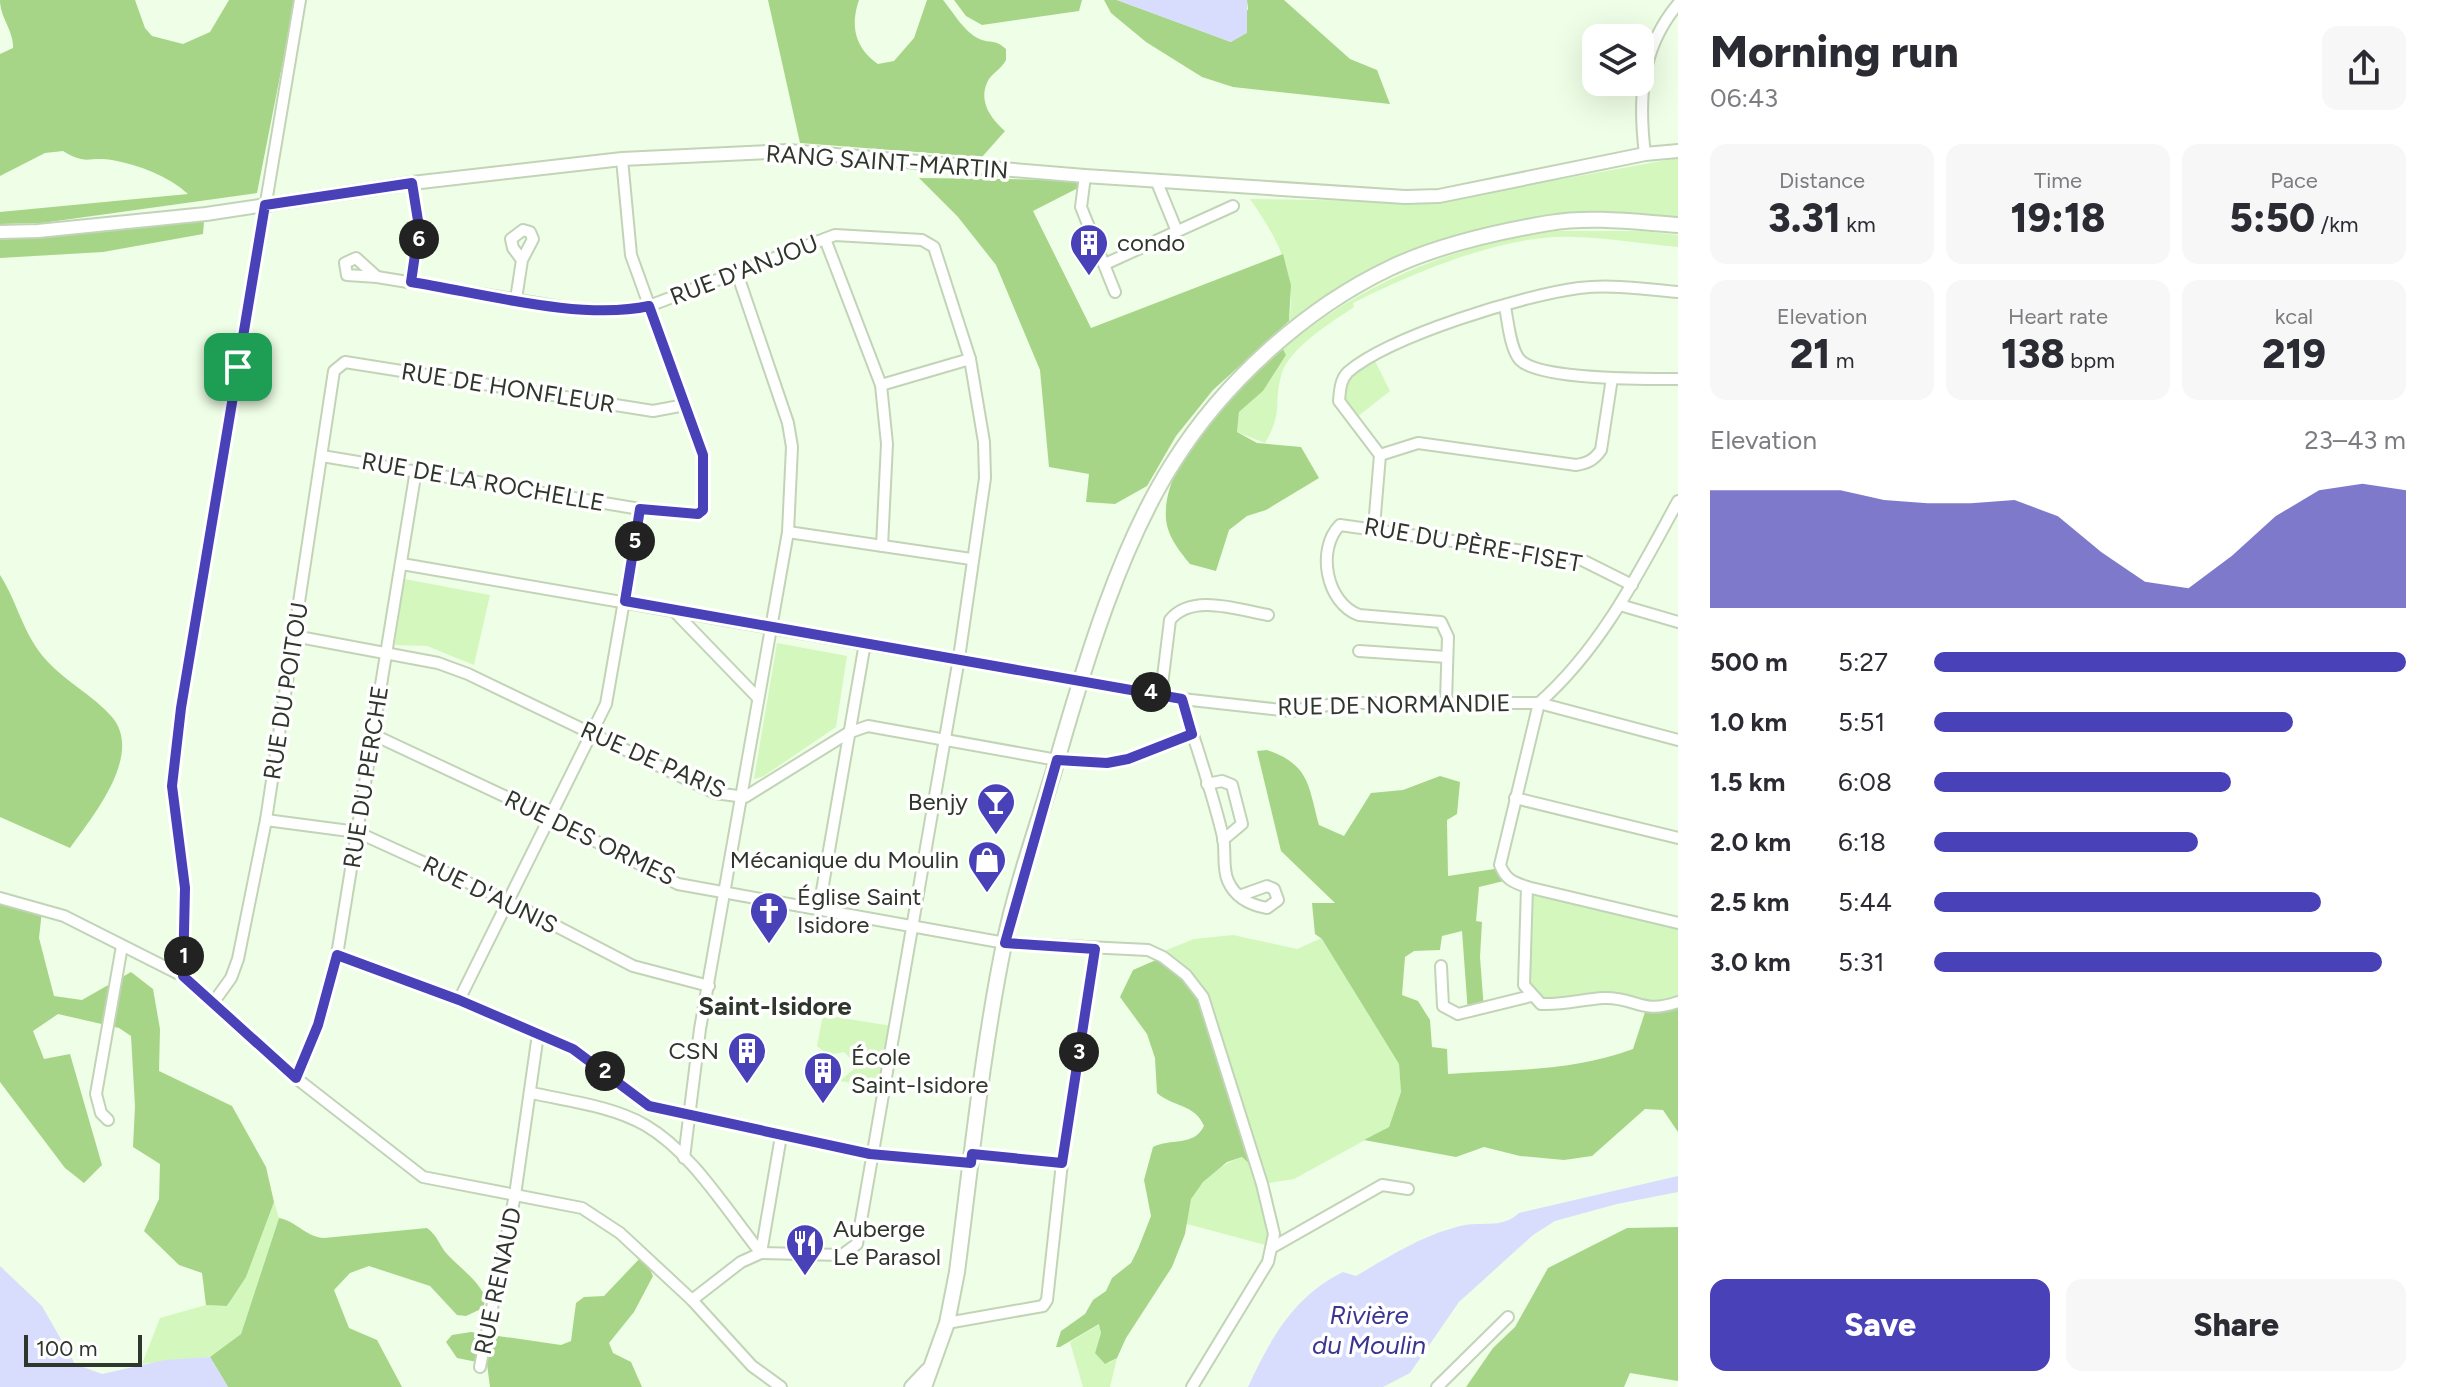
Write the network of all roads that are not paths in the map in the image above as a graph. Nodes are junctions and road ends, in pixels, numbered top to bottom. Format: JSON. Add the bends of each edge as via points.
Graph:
{"nodes":[{"id":1,"x":300,"y":0,"type":"edge"},
{"id":2,"x":1678,"y":4,"type":"edge"},
{"id":3,"x":1678,"y":151,"type":"edge"},
{"id":4,"x":1645,"y":154,"type":"junction"},
{"id":5,"x":622,"y":159,"type":"junction"},
{"id":6,"x":1085,"y":176,"type":"junction"},
{"id":7,"x":1156,"y":180,"type":"junction"},
{"id":8,"x":412,"y":183,"type":"junction"},
{"id":9,"x":265,"y":205,"type":"junction"},
{"id":10,"x":1233,"y":206,"type":"dead end"},
{"id":11,"x":1678,"y":225,"type":"edge"},
{"id":12,"x":1176,"y":229,"type":"junction"},
{"id":13,"x":0,"y":232,"type":"edge"},
{"id":14,"x":825,"y":239,"type":"junction"},
{"id":15,"x":522,"y":260,"type":"dead end"},
{"id":16,"x":1105,"y":264,"type":"junction"},
{"id":17,"x":737,"y":273,"type":"junction"},
{"id":18,"x":377,"y":277,"type":"dead end"},
{"id":19,"x":411,"y":282,"type":"junction"},
{"id":20,"x":1115,"y":292,"type":"dead end"},
{"id":21,"x":1678,"y":292,"type":"edge"},
{"id":22,"x":516,"y":299,"type":"junction"},
{"id":23,"x":649,"y":306,"type":"junction"},
{"id":24,"x":1505,"y":307,"type":"junction"},
{"id":25,"x":970,"y":359,"type":"junction"},
{"id":26,"x":334,"y":371,"type":"joint"},
{"id":27,"x":1612,"y":378,"type":"junction"},
{"id":28,"x":1678,"y":379,"type":"edge"},
{"id":29,"x":881,"y":385,"type":"junction"},
{"id":30,"x":685,"y":405,"type":"junction"},
{"id":31,"x":1380,"y":455,"type":"junction"},
{"id":32,"x":322,"y":456,"type":"junction"},
{"id":33,"x":416,"y":470,"type":"junction"},
{"id":34,"x":1678,"y":501,"type":"edge"},
{"id":35,"x":640,"y":509,"type":"junction"},
{"id":36,"x":1374,"y":527,"type":"junction"},
{"id":37,"x":788,"y":532,"type":"junction"},
{"id":38,"x":882,"y":546,"type":"junction"},
{"id":39,"x":971,"y":559,"type":"junction"},
{"id":40,"x":402,"y":564,"type":"junction"},
{"id":41,"x":1632,"y":585,"type":"junction"},
{"id":42,"x":625,"y":601,"type":"junction"},
{"id":43,"x":1620,"y":605,"type":"junction"},
{"id":44,"x":674,"y":611,"type":"junction"},
{"id":45,"x":1268,"y":615,"type":"dead end"},
{"id":46,"x":1678,"y":622,"type":"edge"},
{"id":47,"x":771,"y":627,"type":"junction"},
{"id":48,"x":294,"y":636,"type":"junction"},
{"id":49,"x":865,"y":643,"type":"junction"},
{"id":50,"x":1359,"y":651,"type":"dead end"},
{"id":51,"x":387,"y":653,"type":"junction"},
{"id":52,"x":1447,"y":657,"type":"junction"},
{"id":53,"x":959,"y":658,"type":"junction"},
{"id":54,"x":1080,"y":681,"type":"junction"},
{"id":55,"x":1161,"y":693,"type":"junction"},
{"id":56,"x":758,"y":698,"type":"junction"},
{"id":57,"x":1182,"y":699,"type":"junction"},
{"id":58,"x":1446,"y":701,"type":"junction"},
{"id":59,"x":1539,"y":703,"type":"junction"},
{"id":60,"x":848,"y":733,"type":"junction"},
{"id":61,"x":593,"y":734,"type":"junction"},
{"id":62,"x":1192,"y":734,"type":"junction"},
{"id":63,"x":374,"y":735,"type":"junction"},
{"id":64,"x":945,"y":738,"type":"junction"},
{"id":65,"x":1678,"y":740,"type":"edge"},
{"id":66,"x":1057,"y":760,"type":"junction"},
{"id":67,"x":1207,"y":784,"type":"junction"},
{"id":68,"x":740,"y":797,"type":"junction"},
{"id":69,"x":1515,"y":798,"type":"junction"},
{"id":70,"x":549,"y":817,"type":"junction"},
{"id":71,"x":266,"y":820,"type":"junction"},
{"id":72,"x":357,"y":832,"type":"junction"},
{"id":73,"x":1678,"y":838,"type":"edge"},
{"id":74,"x":1223,"y":840,"type":"junction"},
{"id":75,"x":1527,"y":887,"type":"junction"},
{"id":76,"x":726,"y":892,"type":"junction"},
{"id":77,"x":1239,"y":896,"type":"dead end"},
{"id":78,"x":0,"y":898,"type":"edge"},
{"id":79,"x":506,"y":900,"type":"junction"},
{"id":80,"x":819,"y":908,"type":"junction"},
{"id":81,"x":1678,"y":923,"type":"edge"},
{"id":82,"x":910,"y":927,"type":"junction"},
{"id":83,"x":1005,"y":943,"type":"junction"},
{"id":84,"x":122,"y":946,"type":"junction"},
{"id":85,"x":1095,"y":949,"type":"junction"},
{"id":86,"x":337,"y":955,"type":"junction"},
{"id":87,"x":1441,"y":966,"type":"dead end"},
{"id":88,"x":183,"y":976,"type":"junction"},
{"id":89,"x":709,"y":986,"type":"junction"},
{"id":90,"x":1531,"y":996,"type":"junction"},
{"id":91,"x":459,"y":1000,"type":"junction"},
{"id":92,"x":1678,"y":1002,"type":"edge"},
{"id":93,"x":213,"y":1003,"type":"junction"},
{"id":94,"x":538,"y":1034,"type":"junction"},
{"id":95,"x":296,"y":1078,"type":"junction"},
{"id":96,"x":532,"y":1093,"type":"junction"},
{"id":97,"x":692,"y":1116,"type":"junction"},
{"id":98,"x":108,"y":1120,"type":"dead end"},
{"id":99,"x":781,"y":1136,"type":"junction"},
{"id":100,"x":870,"y":1154,"type":"junction"},
{"id":101,"x":684,"y":1158,"type":"junction"},
{"id":102,"x":972,"y":1159,"type":"junction"},
{"id":103,"x":1062,"y":1163,"type":"junction"},
{"id":104,"x":1408,"y":1189,"type":"dead end"},
{"id":105,"x":515,"y":1195,"type":"junction"},
{"id":106,"x":1273,"y":1247,"type":"junction"},
{"id":107,"x":761,"y":1253,"type":"junction"},
{"id":108,"x":692,"y":1300,"type":"junction"},
{"id":109,"x":1508,"y":1317,"type":"dead end"},
{"id":110,"x":947,"y":1323,"type":"junction"},
{"id":111,"x":932,"y":1359,"type":"junction"},
{"id":112,"x":480,"y":1367,"type":"dead end"},
{"id":113,"x":781,"y":1387,"type":"edge"},
{"id":114,"x":911,"y":1387,"type":"edge"},
{"id":115,"x":924,"y":1387,"type":"edge"},
{"id":116,"x":1192,"y":1387,"type":"edge"},
{"id":117,"x":1437,"y":1387,"type":"edge"}],
"edges":[{"from":1,"to":9,"type":"street"},
{"from":2,"to":4,"type":"street","via":[[1661,25],[1644,70],[1640,114]]},
{"from":3,"to":4,"type":"street","name":"RANG SAINT-MARTIN"},
{"from":4,"to":7,"type":"street","name":"RANG SAINT-MARTIN","via":[[1439,196]]},
{"from":5,"to":6,"type":"street","name":"RANG SAINT-MARTIN","via":[[788,151]]},
{"from":5,"to":8,"type":"street","name":"RANG SAINT-MARTIN"},
{"from":5,"to":23,"type":"street","via":[[631,255]]},
{"from":6,"to":7,"type":"street","name":"RANG SAINT-MARTIN"},
{"from":6,"to":16,"type":"street","via":[[1081,207]]},
{"from":7,"to":12,"type":"street"},
{"from":8,"to":9,"type":"street","name":"RANG SAINT-MARTIN"},
{"from":8,"to":19,"type":"street","via":[[419,227]]},
{"from":9,"to":13,"type":"street","name":"RANG SAINT-MARTIN"},
{"from":9,"to":88,"type":"street","via":[[172,786],[185,888]]},
{"from":10,"to":12,"type":"street"},
{"from":11,"to":54,"type":"main road","via":[[1551,223],[1465,242],[1391,268],[1280,342],[1218,402],[1172,464],[1135,536]]},
{"from":12,"to":16,"type":"street"},
{"from":14,"to":17,"type":"street","name":"RUE D'ANJOU"},
{"from":14,"to":25,"type":"street","name":"RUE D'ANJOU","via":[[851,235],[922,240],[934,247]]},
{"from":14,"to":29,"type":"street"},
{"from":15,"to":22,"type":"street"},
{"from":16,"to":20,"type":"street"},
{"from":17,"to":23,"type":"street","name":"RUE D'ANJOU"},
{"from":17,"to":37,"type":"street","via":[[788,423]]},
{"from":18,"to":19,"type":"street","name":"RUE D'ANJOU"},
{"from":19,"to":22,"type":"street","name":"RUE D'ANJOU"},
{"from":21,"to":24,"type":"street","via":[[1583,287]]},
{"from":22,"to":23,"type":"street","name":"RUE D'ANJOU","via":[[573,309]]},
{"from":23,"to":30,"type":"street"},
{"from":24,"to":27,"type":"street","via":[[1518,357],[1531,368]]},
{"from":24,"to":31,"type":"street","via":[[1443,324],[1373,357],[1342,380],[1339,401]]},
{"from":25,"to":29,"type":"street"},
{"from":25,"to":39,"type":"street","via":[[985,478]]},
{"from":26,"to":30,"type":"street","name":"RUE DE HONFLEUR","via":[[345,362],[653,411]]},
{"from":26,"to":32,"type":"street","name":"RUE DU POITOU"},
{"from":27,"to":28,"type":"street"},
{"from":27,"to":31,"type":"street","via":[[1601,450],[1585,463],[1418,443]]},
{"from":29,"to":38,"type":"street","via":[[887,459]]},
{"from":30,"to":35,"type":"street","name":"RUE DE LA ROCHELLE","via":[[703,455],[703,510]]},
{"from":31,"to":36,"type":"street"},
{"from":32,"to":33,"type":"street","name":"RUE DE LA ROCHELLE"},
{"from":32,"to":48,"type":"street","name":"RUE DU POITOU"},
{"from":33,"to":35,"type":"street","name":"RUE DE LA ROCHELLE"},
{"from":33,"to":40,"type":"street","name":"RUE DU PERCHE"},
{"from":34,"to":41,"type":"street","name":"RUE DE NORMANDIE"},
{"from":35,"to":42,"type":"street"},
{"from":36,"to":41,"type":"street","name":"RUE DU PÈRE-FISET","via":[[1580,559]]},
{"from":36,"to":52,"type":"street","name":"RUE DU PÈRE-FISET","via":[[1347,524],[1333,532],[1326,577],[1331,589],[1348,611],[1359,615],[1441,622],[1448,637]]},
{"from":37,"to":38,"type":"street"},
{"from":37,"to":47,"type":"street"},
{"from":38,"to":39,"type":"street"},
{"from":39,"to":53,"type":"street"},
{"from":40,"to":42,"type":"street","name":"RUE DE NORMANDIE"},
{"from":40,"to":51,"type":"street","name":"RUE DU PERCHE"},
{"from":41,"to":43,"type":"street","name":"RUE DE NORMANDIE"},
{"from":42,"to":44,"type":"street","name":"RUE DE NORMANDIE"},
{"from":42,"to":61,"type":"street","via":[[606,704]]},
{"from":43,"to":46,"type":"street"},
{"from":43,"to":59,"type":"street","name":"RUE DE NORMANDIE","via":[[1584,658]]},
{"from":44,"to":47,"type":"street","name":"RUE DE NORMANDIE"},
{"from":44,"to":56,"type":"street"},
{"from":45,"to":55,"type":"street","via":[[1198,605],[1176,612],[1170,620]]},
{"from":47,"to":49,"type":"street","name":"RUE DE NORMANDIE"},
{"from":47,"to":56,"type":"street"},
{"from":48,"to":51,"type":"street","name":"RUE DE PARIS"},
{"from":48,"to":71,"type":"street","name":"RUE DU POITOU"},
{"from":49,"to":53,"type":"street","name":"RUE DE NORMANDIE"},
{"from":49,"to":60,"type":"street"},
{"from":50,"to":52,"type":"street"},
{"from":51,"to":61,"type":"street","name":"RUE DE PARIS","via":[[468,674]]},
{"from":51,"to":63,"type":"street","name":"RUE DU PERCHE"},
{"from":52,"to":58,"type":"street","name":"RUE DU PÈRE-FISET"},
{"from":53,"to":54,"type":"street","name":"RUE DE NORMANDIE"},
{"from":53,"to":64,"type":"street"},
{"from":54,"to":55,"type":"street","name":"RUE DE NORMANDIE"},
{"from":54,"to":66,"type":"main road"},
{"from":55,"to":57,"type":"street","name":"RUE DE NORMANDIE"},
{"from":56,"to":68,"type":"street"},
{"from":57,"to":58,"type":"street","name":"RUE DE NORMANDIE","via":[[1291,711],[1341,703]]},
{"from":57,"to":62,"type":"street"},
{"from":58,"to":59,"type":"street","name":"RUE DE NORMANDIE"},
{"from":59,"to":65,"type":"street"},
{"from":59,"to":69,"type":"street"},
{"from":60,"to":64,"type":"street","name":"RUE DE PARIS","via":[[868,726]]},
{"from":60,"to":68,"type":"street","name":"RUE DE PARIS"},
{"from":60,"to":80,"type":"street"},
{"from":61,"to":68,"type":"street","name":"RUE DE PARIS","via":[[715,793]]},
{"from":61,"to":70,"type":"street"},
{"from":62,"to":66,"type":"street","name":"RUE DE PARIS","via":[[1128,759]]},
{"from":62,"to":67,"type":"street"},
{"from":63,"to":70,"type":"street","name":"RUE DES ORMES"},
{"from":63,"to":72,"type":"street","name":"RUE DU PERCHE"},
{"from":64,"to":66,"type":"street","name":"RUE DE PARIS"},
{"from":64,"to":82,"type":"street"},
{"from":66,"to":83,"type":"main road"},
{"from":67,"to":74,"type":"street"},
{"from":67,"to":74,"type":"street","via":[[1232,785],[1242,824]]},
{"from":68,"to":76,"type":"street"},
{"from":69,"to":73,"type":"street"},
{"from":69,"to":75,"type":"street","via":[[1500,865],[1508,880]]},
{"from":70,"to":76,"type":"street","name":"RUE DES ORMES","via":[[678,884]]},
{"from":70,"to":79,"type":"street"},
{"from":71,"to":72,"type":"street","name":"RUE D'AUNIS"},
{"from":71,"to":93,"type":"street","name":"RUE DU POITOU","via":[[238,959]]},
{"from":72,"to":79,"type":"street","name":"RUE D'AUNIS"},
{"from":72,"to":86,"type":"street","name":"RUE DU PERCHE"},
{"from":74,"to":77,"type":"street","via":[[1227,880]]},
{"from":75,"to":81,"type":"street"},
{"from":75,"to":90,"type":"street","via":[[1524,985]]},
{"from":76,"to":80,"type":"street","name":"RUE DES ORMES"},
{"from":76,"to":89,"type":"street"},
{"from":78,"to":84,"type":"street","via":[[64,916]]},
{"from":79,"to":89,"type":"street","name":"RUE D'AUNIS","via":[[633,966]]},
{"from":79,"to":91,"type":"street"},
{"from":80,"to":82,"type":"street","name":"RUE DES ORMES"},
{"from":82,"to":83,"type":"street","name":"RUE DES ORMES"},
{"from":82,"to":100,"type":"street"},
{"from":83,"to":85,"type":"street","name":"RUE DES ORMES"},
{"from":83,"to":102,"type":"main road"},
{"from":84,"to":88,"type":"street"},
{"from":84,"to":98,"type":"street","via":[[96,1094]]},
{"from":85,"to":103,"type":"street"},
{"from":85,"to":106,"type":"street","name":"RUE DES ORMES","via":[[1148,950],[1186,975],[1203,997],[1262,1184]]},
{"from":86,"to":91,"type":"street"},
{"from":86,"to":95,"type":"street","name":"RUE DU PERCHE","via":[[318,1025]]},
{"from":87,"to":90,"type":"street","via":[[1443,1006],[1458,1014]]},
{"from":88,"to":93,"type":"street"},
{"from":89,"to":97,"type":"street","via":[[694,1066]]},
{"from":90,"to":92,"type":"street","via":[[1541,1004],[1605,998],[1646,1009]]},
{"from":91,"to":94,"type":"street"},
{"from":93,"to":95,"type":"street"},
{"from":94,"to":96,"type":"street","name":"RUE RENAUD"},
{"from":94,"to":97,"type":"street","via":[[573,1049],[649,1106]]},
{"from":95,"to":105,"type":"street","via":[[423,1177]]},
{"from":96,"to":101,"type":"street","via":[[625,1115],[647,1126]]},
{"from":96,"to":105,"type":"street","name":"RUE RENAUD"},
{"from":97,"to":99,"type":"street"},
{"from":97,"to":101,"type":"street"},
{"from":99,"to":100,"type":"street"},
{"from":99,"to":107,"type":"street"},
{"from":100,"to":102,"type":"street"},
{"from":100,"to":107,"type":"street","via":[[857,1244],[842,1255]]},
{"from":101,"to":107,"type":"street"},
{"from":102,"to":103,"type":"street"},
{"from":102,"to":110,"type":"main road"},
{"from":103,"to":110,"type":"street","via":[[1043,1306]]},
{"from":104,"to":106,"type":"street","via":[[1382,1185]]},
{"from":105,"to":108,"type":"street","via":[[582,1208],[620,1233]]},
{"from":105,"to":112,"type":"street","name":"RUE RENAUD"},
{"from":106,"to":116,"type":"street"},
{"from":107,"to":108,"type":"street"},
{"from":108,"to":113,"type":"street","via":[[752,1366]]},
{"from":109,"to":117,"type":"street"},
{"from":110,"to":111,"type":"main road"},
{"from":111,"to":114,"type":"street"},
{"from":111,"to":115,"type":"main road"}]}
